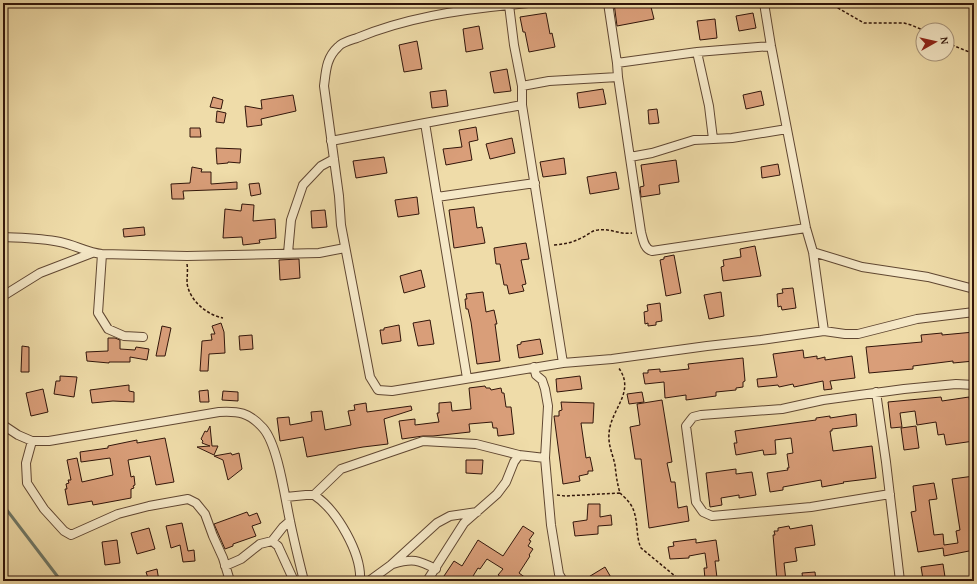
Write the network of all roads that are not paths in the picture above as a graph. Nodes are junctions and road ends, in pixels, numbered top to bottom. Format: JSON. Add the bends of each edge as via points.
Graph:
{"nodes":[{"id":1,"x":528,"y":3,"type":"edge"},
{"id":2,"x":608,"y":3,"type":"edge"},
{"id":3,"x":764,"y":3,"type":"edge"},
{"id":4,"x":496,"y":5,"type":"edge"},
{"id":5,"x":509,"y":5,"type":"junction"},
{"id":6,"x":476,"y":6,"type":"edge"},
{"id":7,"x":771,"y":46,"type":"junction"},
{"id":8,"x":696,"y":52,"type":"junction"},
{"id":9,"x":617,"y":63,"type":"junction"},
{"id":10,"x":618,"y":77,"type":"junction"},
{"id":11,"x":522,"y":86,"type":"junction"},
{"id":12,"x":522,"y":105,"type":"junction"},
{"id":13,"x":425,"y":123,"type":"junction"},
{"id":14,"x":787,"y":129,"type":"junction"},
{"id":15,"x":713,"y":139,"type":"junction"},
{"id":16,"x":331,"y":141,"type":"junction"},
{"id":17,"x":630,"y":157,"type":"junction"},
{"id":18,"x":334,"y":160,"type":"junction"},
{"id":19,"x":535,"y":183,"type":"junction"},
{"id":20,"x":437,"y":197,"type":"junction"},
{"id":21,"x":806,"y":228,"type":"junction"},
{"id":22,"x":3,"y":238,"type":"edge"},
{"id":23,"x":345,"y":248,"type":"junction"},
{"id":24,"x":813,"y":252,"type":"junction"},
{"id":25,"x":92,"y":253,"type":"junction"},
{"id":26,"x":288,"y":253,"type":"junction"},
{"id":27,"x":102,"y":254,"type":"junction"},
{"id":28,"x":974,"y":290,"type":"edge"},
{"id":29,"x":3,"y":296,"type":"edge"},
{"id":30,"x":974,"y":312,"type":"edge"},
{"id":31,"x":824,"y":331,"type":"junction"},
{"id":32,"x":143,"y":337,"type":"dead end"},
{"id":33,"x":563,"y":363,"type":"junction"},
{"id":34,"x":534,"y":367,"type":"junction"},
{"id":35,"x":467,"y":378,"type":"junction"},
{"id":36,"x":974,"y":385,"type":"edge"},
{"id":37,"x":876,"y":392,"type":"junction"},
{"id":38,"x":3,"y":425,"type":"edge"},
{"id":39,"x":32,"y":441,"type":"junction"},
{"id":40,"x":519,"y":455,"type":"junction"},
{"id":41,"x":545,"y":458,"type":"junction"},
{"id":42,"x":890,"y":494,"type":"junction"},
{"id":43,"x":314,"y":496,"type":"junction"},
{"id":44,"x":286,"y":497,"type":"junction"},
{"id":45,"x":478,"y":512,"type":"junction"},
{"id":46,"x":290,"y":521,"type":"junction"},
{"id":47,"x":272,"y":541,"type":"junction"},
{"id":48,"x":391,"y":565,"type":"junction"},
{"id":49,"x":226,"y":566,"type":"junction"},
{"id":50,"x":436,"y":569,"type":"junction"},
{"id":51,"x":558,"y":579,"type":"edge"},
{"id":52,"x":230,"y":581,"type":"edge"},
{"id":53,"x":294,"y":581,"type":"edge"},
{"id":54,"x":304,"y":581,"type":"edge"},
{"id":55,"x":360,"y":581,"type":"edge"},
{"id":56,"x":369,"y":581,"type":"edge"},
{"id":57,"x":427,"y":581,"type":"edge"},
{"id":58,"x":900,"y":581,"type":"edge"}],
"edges":[{"from":1,"to":5,"type":"street"},
{"from":2,"to":9,"type":"street"},
{"from":3,"to":7,"type":"street"},
{"from":4,"to":5,"type":"street"},
{"from":4,"to":6,"type":"street"},
{"from":5,"to":11,"type":"street"},
{"from":6,"to":16,"type":"street","via":[[372,32],[339,45],[330,56],[324,86]]},
{"from":7,"to":8,"type":"street"},
{"from":7,"to":14,"type":"street"},
{"from":8,"to":9,"type":"street"},
{"from":8,"to":15,"type":"street","via":[[709,106]]},
{"from":9,"to":10,"type":"street"},
{"from":10,"to":11,"type":"street"},
{"from":10,"to":17,"type":"street"},
{"from":11,"to":12,"type":"street"},
{"from":12,"to":13,"type":"street"},
{"from":12,"to":19,"type":"street"},
{"from":13,"to":16,"type":"street"},
{"from":13,"to":20,"type":"street"},
{"from":14,"to":15,"type":"street"},
{"from":14,"to":21,"type":"street"},
{"from":15,"to":17,"type":"street","via":[[694,140]]},
{"from":16,"to":18,"type":"street"},
{"from":17,"to":21,"type":"street","via":[[641,232],[646,248],[652,252]]},
{"from":18,"to":23,"type":"street"},
{"from":18,"to":26,"type":"street","via":[[320,166],[303,185],[291,220]]},
{"from":19,"to":20,"type":"street"},
{"from":19,"to":33,"type":"street"},
{"from":20,"to":35,"type":"street"},
{"from":21,"to":24,"type":"street"},
{"from":22,"to":25,"type":"street","via":[[43,239],[80,247]]},
{"from":23,"to":26,"type":"street","via":[[319,253]]},
{"from":23,"to":35,"type":"street","via":[[370,377],[378,390],[392,391]]},
{"from":24,"to":28,"type":"street","via":[[862,267],[928,277]]},
{"from":24,"to":31,"type":"street"},
{"from":25,"to":27,"type":"street"},
{"from":25,"to":29,"type":"street","via":[[40,273]]},
{"from":26,"to":27,"type":"street","via":[[187,256]]},
{"from":27,"to":32,"type":"street","via":[[98,313],[108,329],[124,336]]},
{"from":30,"to":31,"type":"street","via":[[917,319],[858,334]]},
{"from":31,"to":33,"type":"street"},
{"from":33,"to":34,"type":"street"},
{"from":34,"to":35,"type":"street"},
{"from":34,"to":41,"type":"street","via":[[536,375],[544,384],[548,406]]},
{"from":36,"to":37,"type":"street","via":[[956,384]]},
{"from":37,"to":42,"type":"street"},
{"from":37,"to":42,"type":"street","via":[[812,402],[782,410],[701,415],[693,418],[686,426],[696,502],[703,512],[712,516],[811,507]]},
{"from":38,"to":39,"type":"street"},
{"from":39,"to":44,"type":"street","via":[[67,438],[219,412],[239,411],[251,417],[263,428],[273,446]]},
{"from":39,"to":49,"type":"street","via":[[26,463],[28,483],[44,509],[64,531],[71,535],[118,514],[188,499],[196,503],[205,514]]},
{"from":40,"to":41,"type":"street"},
{"from":40,"to":43,"type":"street","via":[[476,444],[423,441],[341,469]]},
{"from":40,"to":45,"type":"street","via":[[506,482]]},
{"from":41,"to":51,"type":"street"},
{"from":42,"to":58,"type":"street"},
{"from":43,"to":44,"type":"street"},
{"from":43,"to":55,"type":"street","via":[[322,500],[342,526],[356,554]]},
{"from":44,"to":46,"type":"street"},
{"from":45,"to":48,"type":"street","via":[[450,516],[437,523]]},
{"from":45,"to":50,"type":"street","via":[[464,523]]},
{"from":46,"to":47,"type":"street"},
{"from":46,"to":54,"type":"street"},
{"from":47,"to":49,"type":"street","via":[[260,544],[241,559]]},
{"from":47,"to":53,"type":"street","via":[[278,546]]},
{"from":48,"to":50,"type":"street","via":[[407,560],[418,561]]},
{"from":48,"to":56,"type":"street"},
{"from":49,"to":52,"type":"street"},
{"from":50,"to":57,"type":"street"}]}
